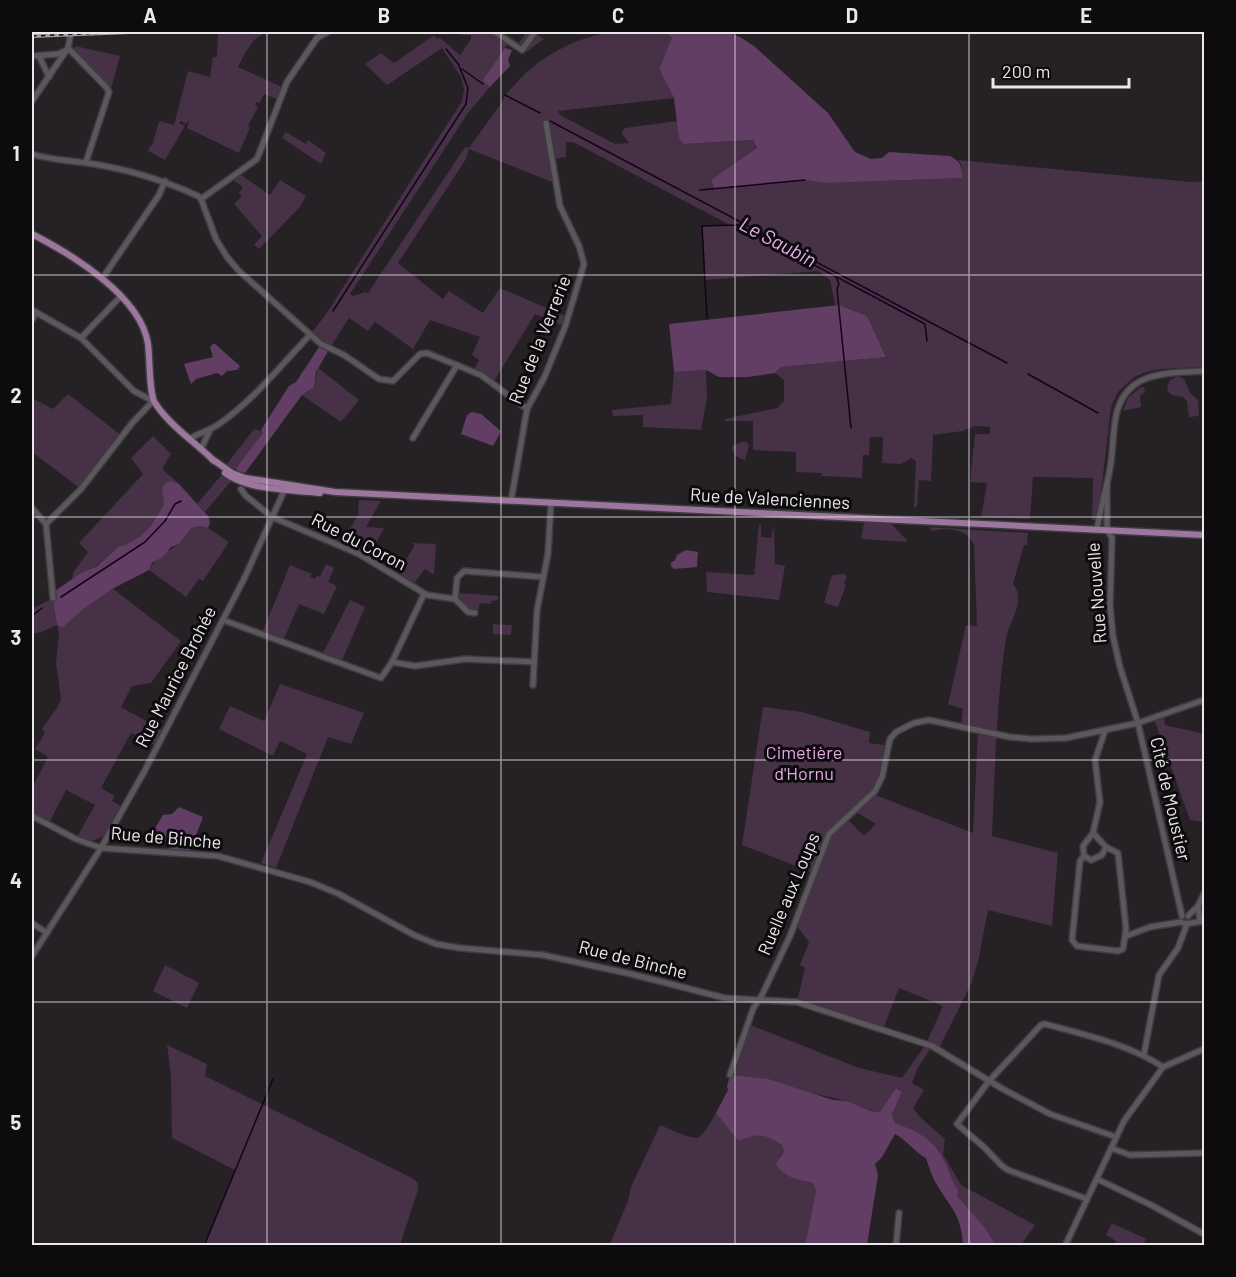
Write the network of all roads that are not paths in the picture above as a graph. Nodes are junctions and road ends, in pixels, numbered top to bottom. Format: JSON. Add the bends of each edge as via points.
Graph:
{"nodes":[{"id":1,"x":70,"y":32,"type":"edge"},
{"id":2,"x":495,"y":32,"type":"edge"},
{"id":3,"x":535,"y":32,"type":"edge"},
{"id":4,"x":325,"y":33,"type":"edge"},
{"id":5,"x":68,"y":48,"type":"junction"},
{"id":6,"x":32,"y":56,"type":"edge"},
{"id":7,"x":39,"y":56,"type":"junction"},
{"id":8,"x":49,"y":77,"type":"junction"},
{"id":9,"x":32,"y":100,"type":"edge"},
{"id":10,"x":546,"y":123,"type":"dead end"},
{"id":11,"x":32,"y":154,"type":"edge"},
{"id":12,"x":86,"y":162,"type":"junction"},
{"id":13,"x":165,"y":181,"type":"junction"},
{"id":14,"x":201,"y":199,"type":"junction"},
{"id":15,"x":32,"y":234,"type":"edge"},
{"id":16,"x":102,"y":279,"type":"junction"},
{"id":17,"x":120,"y":297,"type":"junction"},
{"id":18,"x":34,"y":311,"type":"edge"},
{"id":19,"x":32,"y":320,"type":"edge"},
{"id":20,"x":310,"y":335,"type":"junction"},
{"id":21,"x":81,"y":338,"type":"junction"},
{"id":22,"x":457,"y":365,"type":"junction"},
{"id":23,"x":1204,"y":371,"type":"edge"},
{"id":24,"x":153,"y":400,"type":"junction"},
{"id":25,"x":527,"y":408,"type":"junction"},
{"id":26,"x":210,"y":430,"type":"junction"},
{"id":27,"x":413,"y":438,"type":"dead end"},
{"id":28,"x":189,"y":439,"type":"junction"},
{"id":29,"x":201,"y":448,"type":"junction"},
{"id":30,"x":1107,"y":483,"type":"junction"},
{"id":31,"x":285,"y":487,"type":"junction"},
{"id":32,"x":241,"y":489,"type":"dead end"},
{"id":33,"x":511,"y":501,"type":"junction"},
{"id":34,"x":551,"y":503,"type":"junction"},
{"id":35,"x":32,"y":508,"type":"edge"},
{"id":36,"x":272,"y":517,"type":"junction"},
{"id":37,"x":46,"y":524,"type":"junction"},
{"id":38,"x":1097,"y":530,"type":"junction"},
{"id":39,"x":1107,"y":530,"type":"junction"},
{"id":40,"x":1204,"y":535,"type":"edge"},
{"id":41,"x":543,"y":576,"type":"junction"},
{"id":42,"x":427,"y":595,"type":"junction"},
{"id":43,"x":53,"y":598,"type":"dead end"},
{"id":44,"x":455,"y":599,"type":"junction"},
{"id":45,"x":475,"y":613,"type":"dead end"},
{"id":46,"x":223,"y":620,"type":"junction"},
{"id":47,"x":392,"y":662,"type":"junction"},
{"id":48,"x":534,"y":662,"type":"junction"},
{"id":49,"x":533,"y":685,"type":"dead end"},
{"id":50,"x":1204,"y":700,"type":"edge"},
{"id":51,"x":1138,"y":723,"type":"junction"},
{"id":52,"x":1105,"y":731,"type":"junction"},
{"id":53,"x":32,"y":816,"type":"edge"},
{"id":54,"x":1093,"y":833,"type":"junction"},
{"id":55,"x":1106,"y":847,"type":"junction"},
{"id":56,"x":101,"y":848,"type":"junction"},
{"id":57,"x":1084,"y":856,"type":"junction"},
{"id":58,"x":1204,"y":894,"type":"edge"},
{"id":59,"x":1198,"y":906,"type":"junction"},
{"id":60,"x":1185,"y":919,"type":"junction"},
{"id":61,"x":1202,"y":921,"type":"edge"},
{"id":62,"x":32,"y":923,"type":"edge"},
{"id":63,"x":1125,"y":924,"type":"junction"},
{"id":64,"x":1136,"y":931,"type":"junction"},
{"id":65,"x":47,"y":933,"type":"junction"},
{"id":66,"x":1126,"y":936,"type":"junction"},
{"id":67,"x":32,"y":956,"type":"edge"},
{"id":68,"x":757,"y":1001,"type":"junction"},
{"id":69,"x":1204,"y":1049,"type":"edge"},
{"id":70,"x":1144,"y":1054,"type":"junction"},
{"id":71,"x":1163,"y":1067,"type":"junction"},
{"id":72,"x":730,"y":1075,"type":"dead end"},
{"id":73,"x":989,"y":1081,"type":"junction"},
{"id":74,"x":1116,"y":1137,"type":"junction"},
{"id":75,"x":1111,"y":1148,"type":"junction"},
{"id":76,"x":1204,"y":1153,"type":"edge"},
{"id":77,"x":1097,"y":1179,"type":"junction"},
{"id":78,"x":1087,"y":1199,"type":"junction"},
{"id":79,"x":899,"y":1213,"type":"dead end"},
{"id":80,"x":1204,"y":1234,"type":"edge"},
{"id":81,"x":896,"y":1245,"type":"edge"},
{"id":82,"x":1065,"y":1245,"type":"edge"}],
"edges":[{"from":1,"to":5,"type":"street"},
{"from":2,"to":3,"type":"street","via":[[522,50]]},
{"from":4,"to":14,"type":"street","via":[[283,89],[257,159]]},
{"from":5,"to":7,"type":"street","via":[[62,54]]},
{"from":5,"to":8,"type":"street"},
{"from":5,"to":12,"type":"street","via":[[109,92]]},
{"from":6,"to":7,"type":"street"},
{"from":7,"to":8,"type":"street"},
{"from":8,"to":9,"type":"street"},
{"from":10,"to":25,"type":"street","name":"Rue de la Verrerie","via":[[560,206],[584,264],[565,327]]},
{"from":11,"to":12,"type":"street"},
{"from":12,"to":13,"type":"street"},
{"from":13,"to":14,"type":"street"},
{"from":13,"to":16,"type":"street"},
{"from":14,"to":20,"type":"street","via":[[227,257]]},
{"from":15,"to":16,"type":"main road"},
{"from":16,"to":17,"type":"main road"},
{"from":17,"to":21,"type":"street"},
{"from":17,"to":24,"type":"main road","via":[[134,311],[146,333]]},
{"from":18,"to":19,"type":"street"},
{"from":18,"to":21,"type":"street"},
{"from":20,"to":22,"type":"street","via":[[386,381],[397,379],[420,354],[431,353]]},
{"from":20,"to":26,"type":"street","via":[[246,401]]},
{"from":21,"to":24,"type":"street","via":[[134,391]]},
{"from":22,"to":25,"type":"street","via":[[481,375]]},
{"from":22,"to":27,"type":"street"},
{"from":23,"to":30,"type":"street","via":[[1150,376],[1126,392],[1115,419]]},
{"from":24,"to":28,"type":"main road"},
{"from":24,"to":37,"type":"street","via":[[81,489]]},
{"from":25,"to":33,"type":"street","name":"Rue de la Verrerie"},
{"from":26,"to":28,"type":"street"},
{"from":26,"to":29,"type":"street"},
{"from":28,"to":29,"type":"main road"},
{"from":29,"to":31,"type":"main road","name":"Rue de Valenciennes","via":[[230,475]]},
{"from":30,"to":38,"type":"street"},
{"from":30,"to":39,"type":"street","name":"Rue Nouvelle"},
{"from":31,"to":33,"type":"main road","name":"Rue de Valenciennes"},
{"from":31,"to":36,"type":"street","name":"Rue Maurice Brohée"},
{"from":32,"to":36,"type":"street"},
{"from":33,"to":34,"type":"main road","name":"Rue de Valenciennes"},
{"from":34,"to":38,"type":"main road","name":"Rue de Valenciennes"},
{"from":34,"to":41,"type":"street"},
{"from":35,"to":37,"type":"street"},
{"from":36,"to":42,"type":"street","name":"Rue du Coron","via":[[352,551]]},
{"from":36,"to":46,"type":"street","name":"Rue Maurice Brohée"},
{"from":37,"to":43,"type":"street"},
{"from":38,"to":39,"type":"main road","name":"Rue de Valenciennes"},
{"from":39,"to":40,"type":"main road","name":"Rue de Valenciennes"},
{"from":39,"to":51,"type":"street","name":"Rue Nouvelle","via":[[1112,538],[1113,636]]},
{"from":41,"to":44,"type":"street","via":[[464,571],[457,578]]},
{"from":41,"to":48,"type":"street"},
{"from":42,"to":44,"type":"street"},
{"from":42,"to":47,"type":"street"},
{"from":44,"to":45,"type":"street","via":[[468,612]]},
{"from":46,"to":47,"type":"street","via":[[375,677],[383,676]]},
{"from":46,"to":56,"type":"street","name":"Rue Maurice Brohée"},
{"from":47,"to":48,"type":"street","via":[[415,666],[465,659]]},
{"from":48,"to":49,"type":"street"},
{"from":50,"to":51,"type":"street"},
{"from":51,"to":52,"type":"street"},
{"from":51,"to":60,"type":"street","name":"Cité de Moustier"},
{"from":52,"to":54,"type":"street","via":[[1095,760],[1100,798]]},
{"from":52,"to":68,"type":"street","name":"Ruelle aux Loups","via":[[1043,739],[1011,737],[929,720],[907,725],[891,736],[875,791],[829,834],[790,936]]},
{"from":53,"to":56,"type":"street","name":"Rue de Binche"},
{"from":54,"to":55,"type":"street"},
{"from":54,"to":57,"type":"street","via":[[1083,846]]},
{"from":55,"to":57,"type":"street","via":[[1102,855],[1091,860]]},
{"from":55,"to":63,"type":"street","via":[[1118,853]]},
{"from":56,"to":65,"type":"street","name":"Rue Maurice Brohée"},
{"from":56,"to":68,"type":"street","name":"Rue de Binche","via":[[218,856],[317,885],[436,944],[543,955],[711,995]]},
{"from":57,"to":66,"type":"street","via":[[1080,861],[1072,940],[1077,945],[1118,951],[1123,949]]},
{"from":58,"to":59,"type":"street"},
{"from":59,"to":60,"type":"street"},
{"from":59,"to":61,"type":"street"},
{"from":60,"to":61,"type":"street"},
{"from":60,"to":64,"type":"street"},
{"from":60,"to":70,"type":"street","via":[[1178,948],[1159,975]]},
{"from":62,"to":65,"type":"street"},
{"from":63,"to":64,"type":"street"},
{"from":63,"to":66,"type":"street"},
{"from":64,"to":66,"type":"street"},
{"from":65,"to":67,"type":"street","name":"Rue Maurice Brohée"},
{"from":68,"to":72,"type":"street"},
{"from":68,"to":73,"type":"street","name":"Rue de Binche","via":[[797,1002],[926,1044]]},
{"from":69,"to":71,"type":"street"},
{"from":70,"to":71,"type":"street"},
{"from":70,"to":73,"type":"street","via":[[1045,1024]]},
{"from":71,"to":74,"type":"street"},
{"from":73,"to":74,"type":"street","name":"Rue de Binche","via":[[1050,1114]]},
{"from":73,"to":78,"type":"street","via":[[957,1124],[1008,1170]]},
{"from":74,"to":75,"type":"street"},
{"from":75,"to":76,"type":"street","via":[[1130,1155]]},
{"from":75,"to":77,"type":"street"},
{"from":77,"to":78,"type":"street"},
{"from":77,"to":80,"type":"street"},
{"from":78,"to":82,"type":"street"},
{"from":79,"to":81,"type":"street"}]}
